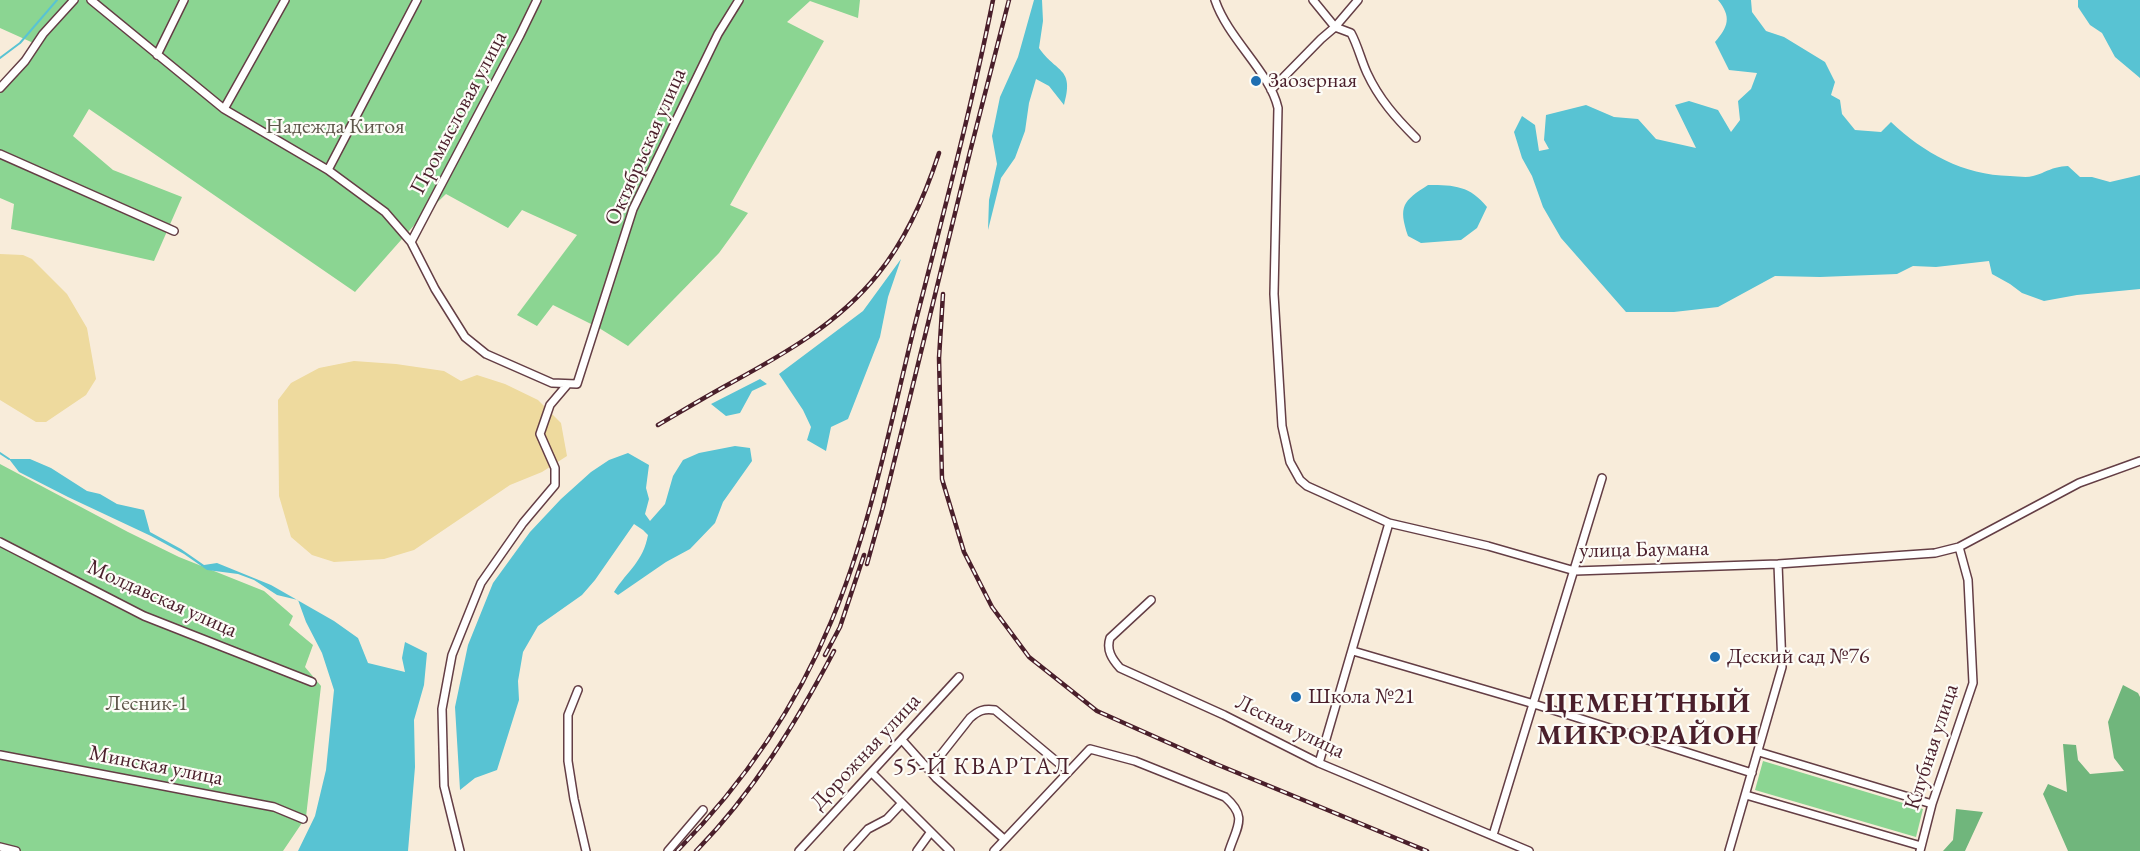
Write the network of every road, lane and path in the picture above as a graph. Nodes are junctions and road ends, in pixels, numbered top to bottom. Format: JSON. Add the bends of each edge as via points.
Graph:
{"nodes":[{"id":1,"x":74,"y":0,"type":"edge"},
{"id":2,"x":91,"y":0,"type":"edge"},
{"id":3,"x":184,"y":0,"type":"edge"},
{"id":4,"x":285,"y":0,"type":"edge"},
{"id":5,"x":417,"y":0,"type":"edge"},
{"id":6,"x":537,"y":0,"type":"edge"},
{"id":7,"x":739,"y":0,"type":"edge"},
{"id":8,"x":1215,"y":0,"type":"edge"},
{"id":9,"x":1313,"y":0,"type":"edge"},
{"id":10,"x":1358,"y":0,"type":"edge"},
{"id":11,"x":1335,"y":27,"type":"junction"},
{"id":12,"x":157,"y":55,"type":"junction"},
{"id":13,"x":0,"y":88,"type":"edge"},
{"id":14,"x":1271,"y":90,"type":"junction"},
{"id":15,"x":224,"y":109,"type":"junction"},
{"id":16,"x":1416,"y":138,"type":"dead end"},
{"id":17,"x":0,"y":154,"type":"edge"},
{"id":18,"x":328,"y":170,"type":"junction"},
{"id":19,"x":174,"y":231,"type":"dead end"},
{"id":20,"x":411,"y":242,"type":"junction"},
{"id":21,"x":567,"y":385,"type":"junction"},
{"id":22,"x":2140,"y":461,"type":"edge"},
{"id":23,"x":1602,"y":478,"type":"dead end"},
{"id":24,"x":1389,"y":523,"type":"junction"},
{"id":25,"x":0,"y":542,"type":"edge"},
{"id":26,"x":1959,"y":547,"type":"junction"},
{"id":27,"x":1778,"y":564,"type":"junction"},
{"id":28,"x":1575,"y":571,"type":"junction"},
{"id":29,"x":1151,"y":600,"type":"dead end"},
{"id":30,"x":1353,"y":651,"type":"junction"},
{"id":31,"x":959,"y":678,"type":"dead end"},
{"id":32,"x":312,"y":682,"type":"dead end"},
{"id":33,"x":578,"y":690,"type":"dead end"},
{"id":34,"x":1534,"y":704,"type":"junction"},
{"id":35,"x":902,"y":741,"type":"junction"},
{"id":36,"x":1759,"y":752,"type":"junction"},
{"id":37,"x":0,"y":755,"type":"edge"},
{"id":38,"x":1319,"y":763,"type":"junction"},
{"id":39,"x":1068,"y":771,"type":"junction"},
{"id":40,"x":872,"y":773,"type":"junction"},
{"id":41,"x":1752,"y":773,"type":"junction"},
{"id":42,"x":936,"y":778,"type":"junction"},
{"id":43,"x":1746,"y":795,"type":"junction"},
{"id":44,"x":902,"y":803,"type":"junction"},
{"id":45,"x":1932,"y":804,"type":"junction"},
{"id":46,"x":703,"y":810,"type":"dead end"},
{"id":47,"x":303,"y":819,"type":"dead end"},
{"id":48,"x":930,"y":833,"type":"junction"},
{"id":49,"x":1493,"y":836,"type":"junction"},
{"id":50,"x":1005,"y":839,"type":"junction"},
{"id":51,"x":0,"y":847,"type":"edge"},
{"id":52,"x":1921,"y":849,"type":"edge"},
{"id":53,"x":16,"y":851,"type":"edge"},
{"id":54,"x":460,"y":851,"type":"edge"},
{"id":55,"x":586,"y":851,"type":"edge"},
{"id":56,"x":668,"y":851,"type":"edge"},
{"id":57,"x":799,"y":851,"type":"edge"},
{"id":58,"x":848,"y":851,"type":"edge"},
{"id":59,"x":917,"y":851,"type":"edge"},
{"id":60,"x":950,"y":851,"type":"edge"},
{"id":61,"x":994,"y":851,"type":"edge"},
{"id":62,"x":1229,"y":851,"type":"edge"},
{"id":63,"x":1529,"y":851,"type":"edge"},
{"id":64,"x":1729,"y":851,"type":"edge"}],
"edges":[{"from":1,"to":13,"type":"street"},
{"from":2,"to":12,"type":"street"},
{"from":3,"to":12,"type":"street"},
{"from":4,"to":15,"type":"street"},
{"from":5,"to":18,"type":"street"},
{"from":6,"to":20,"type":"street","name":"Промысловая улица"},
{"from":7,"to":21,"type":"street","name":"Октябрьская улица","via":[[718,34],[633,209],[577,384]]},
{"from":8,"to":14,"type":"street","via":[[1239,45]]},
{"from":9,"to":11,"type":"street"},
{"from":10,"to":11,"type":"street"},
{"from":11,"to":14,"type":"street"},
{"from":11,"to":16,"type":"street","via":[[1351,33],[1377,93]]},
{"from":12,"to":15,"type":"street"},
{"from":14,"to":24,"type":"street","name":"улица Баумана","via":[[1278,108],[1274,294],[1282,426],[1290,462],[1307,486]]},
{"from":15,"to":18,"type":"street"},
{"from":17,"to":19,"type":"street"},
{"from":18,"to":20,"type":"street","via":[[385,212]]},
{"from":20,"to":21,"type":"street","via":[[465,337],[486,354],[552,383]]},
{"from":21,"to":54,"type":"street","via":[[549,405],[540,434],[555,468],[555,485],[482,583],[452,656],[442,709],[444,786]]},
{"from":22,"to":26,"type":"street","name":"улица Баумана","via":[[2079,483]]},
{"from":23,"to":28,"type":"street"},
{"from":24,"to":28,"type":"street","name":"улица Баумана"},
{"from":24,"to":30,"type":"street"},
{"from":25,"to":32,"type":"street","name":"Молдавская улица","via":[[144,616]]},
{"from":26,"to":27,"type":"street","name":"улица Баумана","via":[[1935,553]]},
{"from":26,"to":45,"type":"street","name":"Клубная улица","via":[[1968,580],[1973,683]]},
{"from":27,"to":28,"type":"street","name":"улица Баумана"},
{"from":27,"to":36,"type":"street","via":[[1782,667]]},
{"from":28,"to":34,"type":"street"},
{"from":29,"to":38,"type":"street","name":"Лесная улица","via":[[1110,638],[1109,651],[1120,668]]},
{"from":30,"to":34,"type":"street"},
{"from":30,"to":38,"type":"street"},
{"from":31,"to":35,"type":"street","name":"Дорожная улица"},
{"from":33,"to":55,"type":"street","via":[[568,715],[568,761]]},
{"from":34,"to":41,"type":"street"},
{"from":34,"to":49,"type":"street"},
{"from":35,"to":40,"type":"street","name":"Дорожная улица"},
{"from":35,"to":42,"type":"street"},
{"from":36,"to":41,"type":"street"},
{"from":36,"to":45,"type":"street"},
{"from":37,"to":47,"type":"street","name":"Минская улица","via":[[274,807]]},
{"from":38,"to":49,"type":"street","name":"Лесная улица"},
{"from":39,"to":42,"type":"street","via":[[989,709],[970,718],[936,761]]},
{"from":39,"to":50,"type":"street"},
{"from":39,"to":62,"type":"street","via":[[1090,748],[1135,761],[1224,797],[1239,812]]},
{"from":40,"to":44,"type":"street"},
{"from":40,"to":57,"type":"street","name":"Дорожная улица"},
{"from":41,"to":43,"type":"street"},
{"from":42,"to":50,"type":"street"},
{"from":43,"to":52,"type":"street"},
{"from":43,"to":64,"type":"street"},
{"from":44,"to":48,"type":"street"},
{"from":44,"to":58,"type":"street","via":[[887,819],[868,829]]},
{"from":45,"to":52,"type":"street","name":"Клубная улица"},
{"from":46,"to":56,"type":"street"},
{"from":48,"to":59,"type":"street"},
{"from":48,"to":60,"type":"street"},
{"from":49,"to":63,"type":"street","name":"Лесная улица"},
{"from":50,"to":61,"type":"street"},
{"from":51,"to":53,"type":"street"}]}
